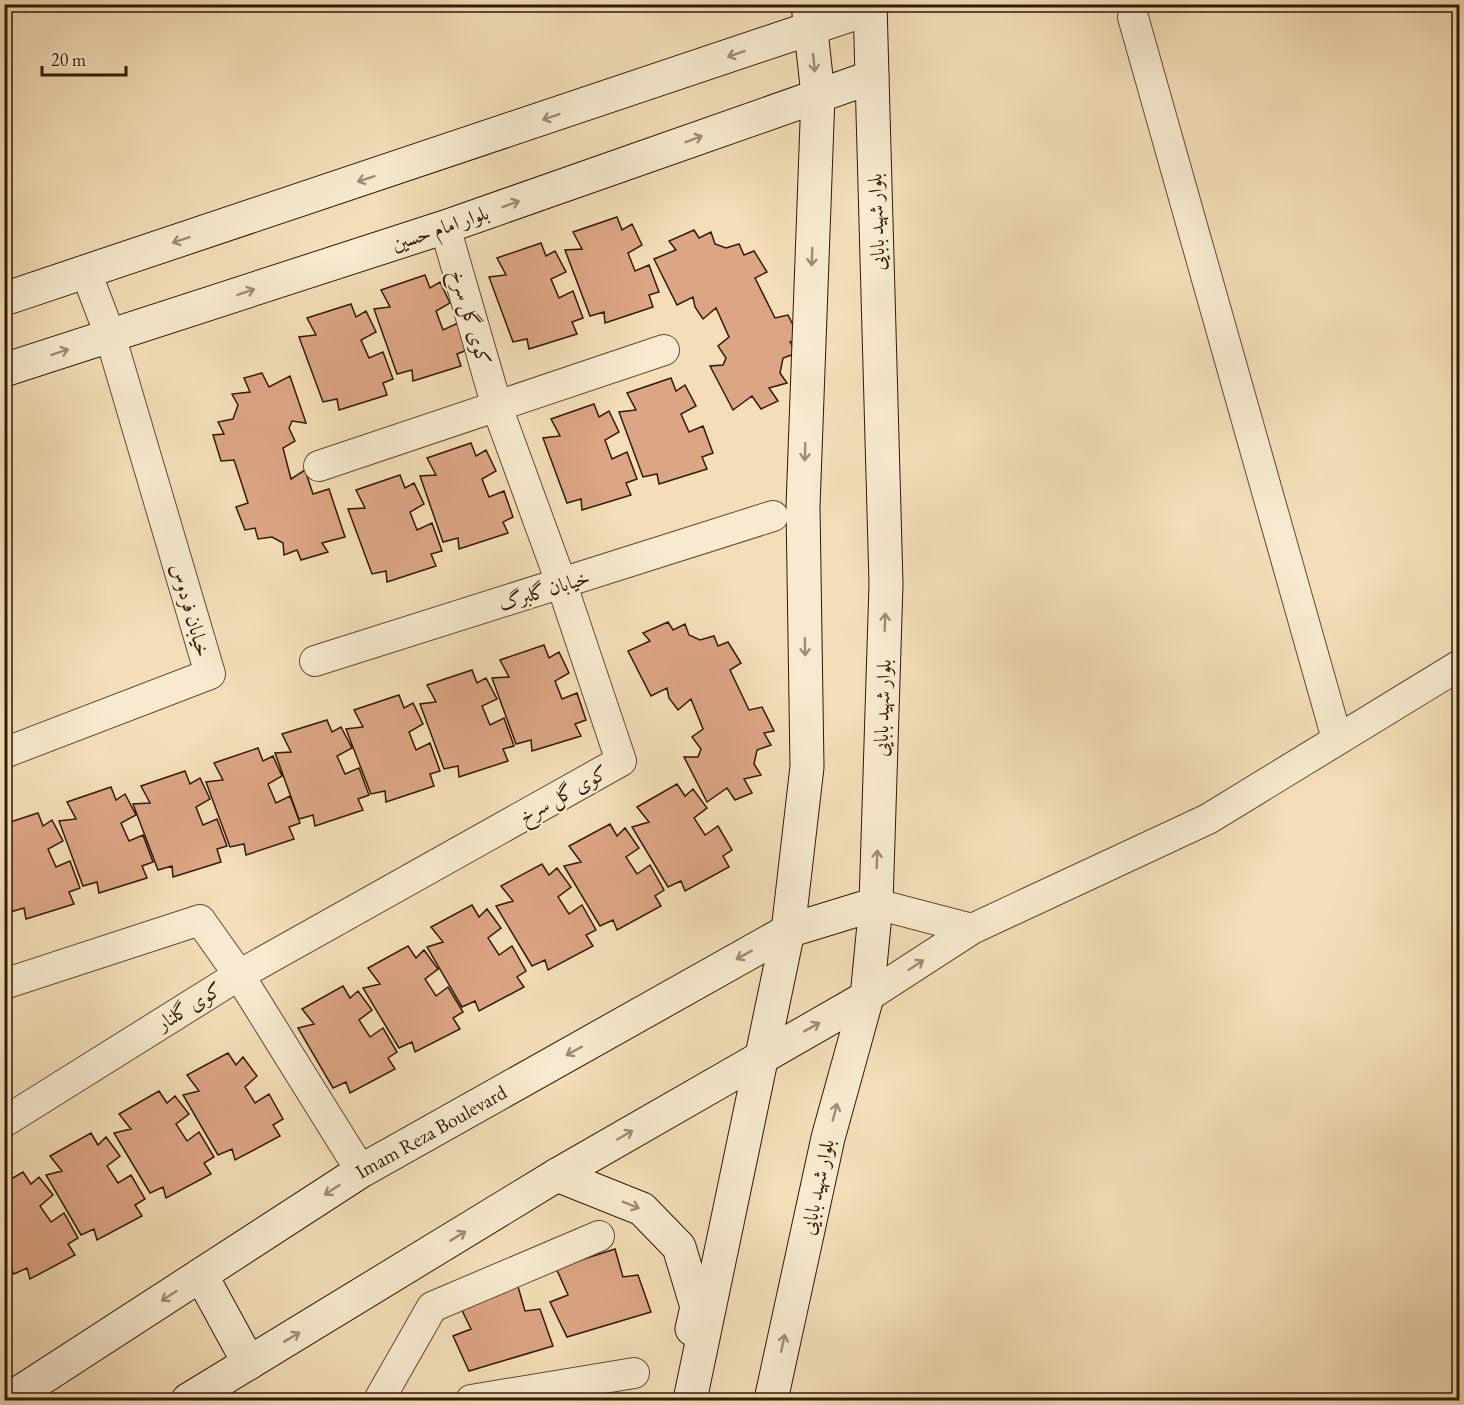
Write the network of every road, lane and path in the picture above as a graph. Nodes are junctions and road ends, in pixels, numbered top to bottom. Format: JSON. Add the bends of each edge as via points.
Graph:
{"nodes":[{"id":1,"x":870,"y":6,"type":"edge"},
{"id":2,"x":809,"y":16,"type":"edge"},
{"id":3,"x":1133,"y":17,"type":"dead end"},
{"id":4,"x":872,"y":77,"type":"junction"},
{"id":5,"x":818,"y":95,"type":"junction"},
{"id":6,"x":445,"y":227,"type":"junction"},
{"id":7,"x":86,"y":272,"type":"junction"},
{"id":8,"x":4,"y":299,"type":"edge"},
{"id":9,"x":110,"y":336,"type":"junction"},
{"id":10,"x":664,"y":350,"type":"dead end"},
{"id":11,"x":4,"y":370,"type":"edge"},
{"id":12,"x":497,"y":407,"type":"junction"},
{"id":13,"x":319,"y":466,"type":"dead end"},
{"id":14,"x":772,"y":516,"type":"dead end"},
{"id":15,"x":562,"y":585,"type":"junction"},
{"id":16,"x":315,"y":661,"type":"dead end"},
{"id":17,"x":1460,"y":665,"type":"edge"},
{"id":18,"x":1337,"y":740,"type":"junction"},
{"id":19,"x":4,"y":753,"type":"edge"},
{"id":20,"x":876,"y":904,"type":"junction"},
{"id":21,"x":972,"y":929,"type":"junction"},
{"id":22,"x":788,"y":931,"type":"junction"},
{"id":23,"x":239,"y":975,"type":"junction"},
{"id":24,"x":4,"y":984,"type":"edge"},
{"id":25,"x":867,"y":997,"type":"junction"},
{"id":26,"x":763,"y":1055,"type":"junction"},
{"id":27,"x":4,"y":1122,"type":"edge"},
{"id":28,"x":361,"y":1171,"type":"junction"},
{"id":29,"x":557,"y":1175,"type":"junction"},
{"id":30,"x":599,"y":1236,"type":"dead end"},
{"id":31,"x":201,"y":1275,"type":"junction"},
{"id":32,"x":249,"y":1364,"type":"junction"},
{"id":33,"x":634,"y":1372,"type":"dead end"},
{"id":34,"x":8,"y":1401,"type":"edge"},
{"id":35,"x":188,"y":1401,"type":"edge"},
{"id":36,"x":379,"y":1401,"type":"edge"},
{"id":37,"x":471,"y":1401,"type":"edge"},
{"id":38,"x":675,"y":1401,"type":"edge"},
{"id":39,"x":690,"y":1401,"type":"edge"},
{"id":40,"x":771,"y":1401,"type":"edge"}],
"edges":[{"from":1,"to":2,"type":"main road"},
{"from":1,"to":4,"type":"main road","name":"بلوار شهید بابایی"},
{"from":2,"to":5,"type":"main road","one_way":true},
{"from":2,"to":7,"type":"main road","one_way":true},
{"from":3,"to":18,"type":"street"},
{"from":4,"to":5,"type":"main road","name":"بلوار امام حسین"},
{"from":20,"to":4,"type":"main road","name":"بلوار شهید بابایی","one_way":true,"via":[[886,584]]},
{"from":6,"to":5,"type":"main road","name":"بلوار امام حسین","one_way":true},
{"from":5,"to":22,"type":"main road","one_way":true,"via":[[803,507],[807,767]]},
{"from":9,"to":6,"type":"main road","name":"بلوار امام حسین","one_way":true},
{"from":6,"to":12,"type":"street","name":"کوی گل سرخ"},
{"from":7,"to":8,"type":"main road"},
{"from":7,"to":9,"type":"street"},
{"from":11,"to":9,"type":"main road","name":"بلوار امام حسین","one_way":true},
{"from":9,"to":19,"type":"street","name":"خیابان فردوس","via":[[210,674]]},
{"from":10,"to":12,"type":"street"},
{"from":12,"to":13,"type":"street"},
{"from":12,"to":15,"type":"street","name":"کوی گل سرخ"},
{"from":14,"to":15,"type":"street","name":"خیابان گلبرگ"},
{"from":15,"to":16,"type":"street","name":"خیابان گلبرگ"},
{"from":15,"to":23,"type":"street","name":"کوی گل سرخ","via":[[621,761]]},
{"from":17,"to":18,"type":"street"},
{"from":18,"to":21,"type":"street","via":[[1208,819]]},
{"from":20,"to":21,"type":"street"},
{"from":20,"to":22,"type":"main road","name":"Imam Reza Boulevard"},
{"from":20,"to":25,"type":"main road","name":"بلوار شهید بابایی"},
{"from":25,"to":21,"type":"street","one_way":true},
{"from":22,"to":26,"type":"main road"},
{"from":22,"to":28,"type":"main road","name":"Imam Reza Boulevard","one_way":true},
{"from":23,"to":24,"type":"street","via":[[200,920]]},
{"from":23,"to":27,"type":"street","name":"کوی گلنار"},
{"from":23,"to":28,"type":"street","name":"کوی گلنار"},
{"from":26,"to":25,"type":"main road","one_way":true},
{"from":40,"to":25,"type":"main road","name":"بلوار شهید بابایی","one_way":true,"via":[[828,1138]]},
{"from":29,"to":26,"type":"main road","one_way":true},
{"from":26,"to":39,"type":"main road"},
{"from":28,"to":31,"type":"main road","name":"Imam Reza Boulevard","one_way":true},
{"from":32,"to":29,"type":"main road","one_way":true},
{"from":29,"to":38,"type":"main road","one_way":true,"via":[[642,1209],[679,1247],[697,1307]]},
{"from":30,"to":36,"type":"street","via":[[432,1307]]},
{"from":31,"to":32,"type":"main road"},
{"from":31,"to":34,"type":"main road","name":"Imam Reza Boulevard","one_way":true},
{"from":32,"to":35,"type":"main road"},
{"from":33,"to":37,"type":"street"}]}
